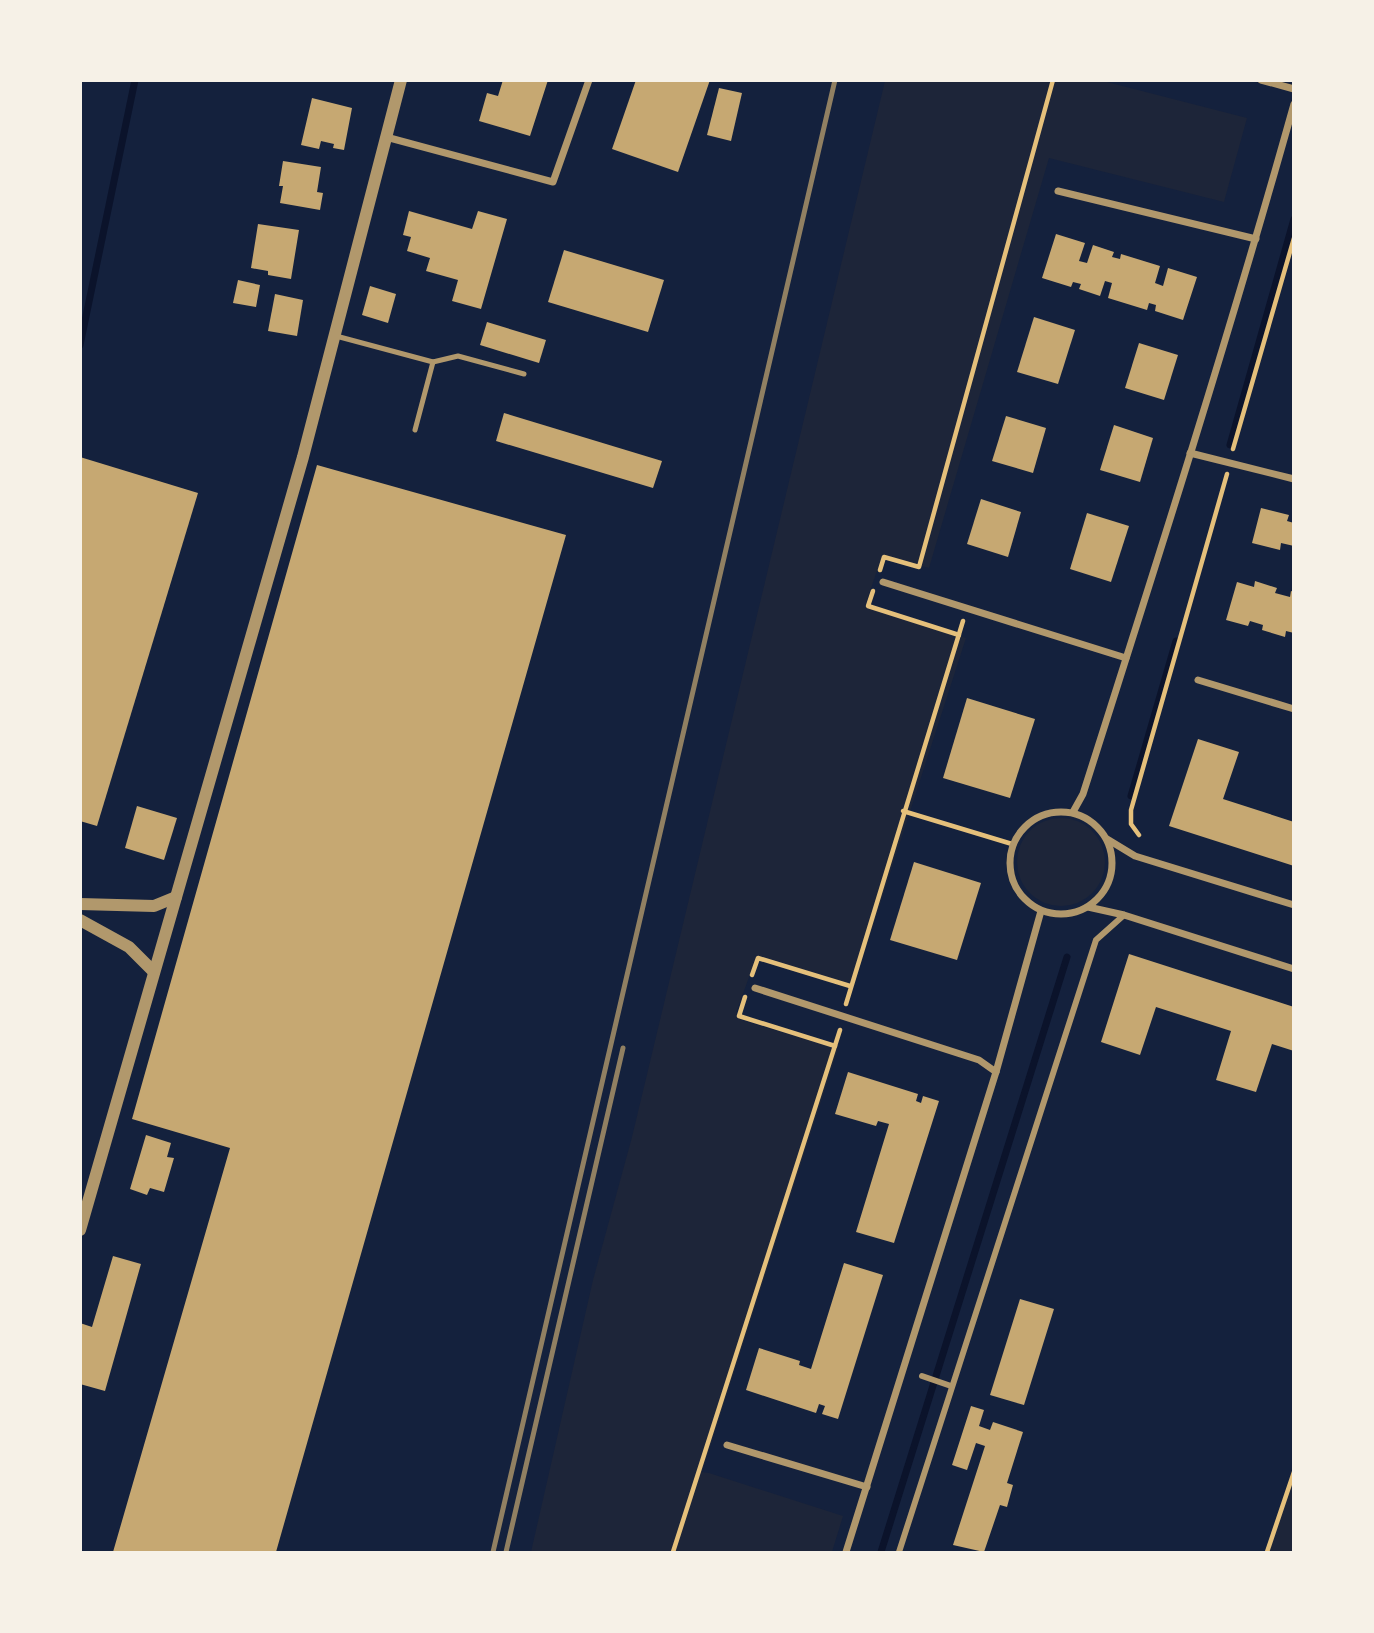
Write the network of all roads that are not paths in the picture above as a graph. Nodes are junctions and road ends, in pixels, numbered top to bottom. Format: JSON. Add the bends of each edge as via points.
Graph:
{"nodes":[{"id":1,"x":401,"y":80,"type":"edge"},
{"id":2,"x":589,"y":80,"type":"edge"},
{"id":3,"x":1261,"y":80,"type":"edge"},
{"id":4,"x":1293,"y":89,"type":"edge"},
{"id":5,"x":1293,"y":104,"type":"edge"},
{"id":6,"x":386,"y":137,"type":"junction"},
{"id":7,"x":1058,"y":191,"type":"dead end"},
{"id":8,"x":1256,"y":239,"type":"junction"},
{"id":9,"x":336,"y":336,"type":"junction"},
{"id":10,"x":433,"y":362,"type":"junction"},
{"id":11,"x":524,"y":374,"type":"dead end"},
{"id":12,"x":415,"y":430,"type":"dead end"},
{"id":13,"x":1190,"y":453,"type":"junction"},
{"id":14,"x":1293,"y":479,"type":"edge"},
{"id":15,"x":883,"y":582,"type":"dead end"},
{"id":16,"x":1126,"y":658,"type":"junction"},
{"id":17,"x":1198,"y":680,"type":"dead end"},
{"id":18,"x":1293,"y":709,"type":"edge"},
{"id":19,"x":1073,"y":812,"type":"junction"},
{"id":20,"x":1107,"y":839,"type":"junction"},
{"id":21,"x":176,"y":897,"type":"junction"},
{"id":22,"x":80,"y":904,"type":"edge"},
{"id":23,"x":1293,"y":905,"type":"edge"},
{"id":24,"x":1088,"y":907,"type":"junction"},
{"id":25,"x":1041,"y":911,"type":"junction"},
{"id":26,"x":1124,"y":915,"type":"junction"},
{"id":27,"x":80,"y":920,"type":"edge"},
{"id":28,"x":1293,"y":969,"type":"edge"},
{"id":29,"x":154,"y":972,"type":"junction"},
{"id":30,"x":755,"y":988,"type":"dead end"},
{"id":31,"x":996,"y":1073,"type":"junction"},
{"id":32,"x":80,"y":1230,"type":"edge"},
{"id":33,"x":925,"y":1377,"type":"dead end"},
{"id":34,"x":948,"y":1385,"type":"junction"},
{"id":35,"x":727,"y":1445,"type":"dead end"},
{"id":36,"x":867,"y":1487,"type":"junction"},
{"id":37,"x":846,"y":1552,"type":"edge"},
{"id":38,"x":899,"y":1552,"type":"edge"}],
"edges":[{"from":1,"to":6,"type":"street"},
{"from":2,"to":6,"type":"street","via":[[553,182]]},
{"from":3,"to":4,"type":"street"},
{"from":5,"to":8,"type":"street"},
{"from":6,"to":9,"type":"street"},
{"from":7,"to":8,"type":"street"},
{"from":8,"to":13,"type":"street"},
{"from":9,"to":10,"type":"lane"},
{"from":9,"to":21,"type":"street"},
{"from":10,"to":11,"type":"lane","via":[[458,356]]},
{"from":10,"to":12,"type":"lane"},
{"from":13,"to":14,"type":"street"},
{"from":13,"to":16,"type":"street"},
{"from":15,"to":16,"type":"street"},
{"from":16,"to":19,"type":"street","via":[[1083,794]]},
{"from":17,"to":18,"type":"street"},
{"from":19,"to":20,"type":"street","via":[[1093,822]]},
{"from":19,"to":25,"type":"street","via":[[1048,813],[1026,824],[1012,844],[1009,871],[1014,883],[1020,896]]},
{"from":20,"to":23,"type":"street","via":[[1135,856]]},
{"from":20,"to":24,"type":"street","via":[[1113,864],[1106,889]]},
{"from":21,"to":22,"type":"street","via":[[154,906]]},
{"from":21,"to":29,"type":"street"},
{"from":24,"to":25,"type":"street","via":[[1065,915]]},
{"from":24,"to":26,"type":"street"},
{"from":25,"to":31,"type":"street"},
{"from":26,"to":28,"type":"street"},
{"from":26,"to":34,"type":"street","via":[[1096,940]]},
{"from":27,"to":29,"type":"street","via":[[129,947]]},
{"from":29,"to":32,"type":"street"},
{"from":30,"to":31,"type":"street","via":[[979,1060]]},
{"from":31,"to":36,"type":"street"},
{"from":33,"to":34,"type":"street"},
{"from":34,"to":38,"type":"street"},
{"from":35,"to":36,"type":"street"},
{"from":36,"to":37,"type":"street"}]}
